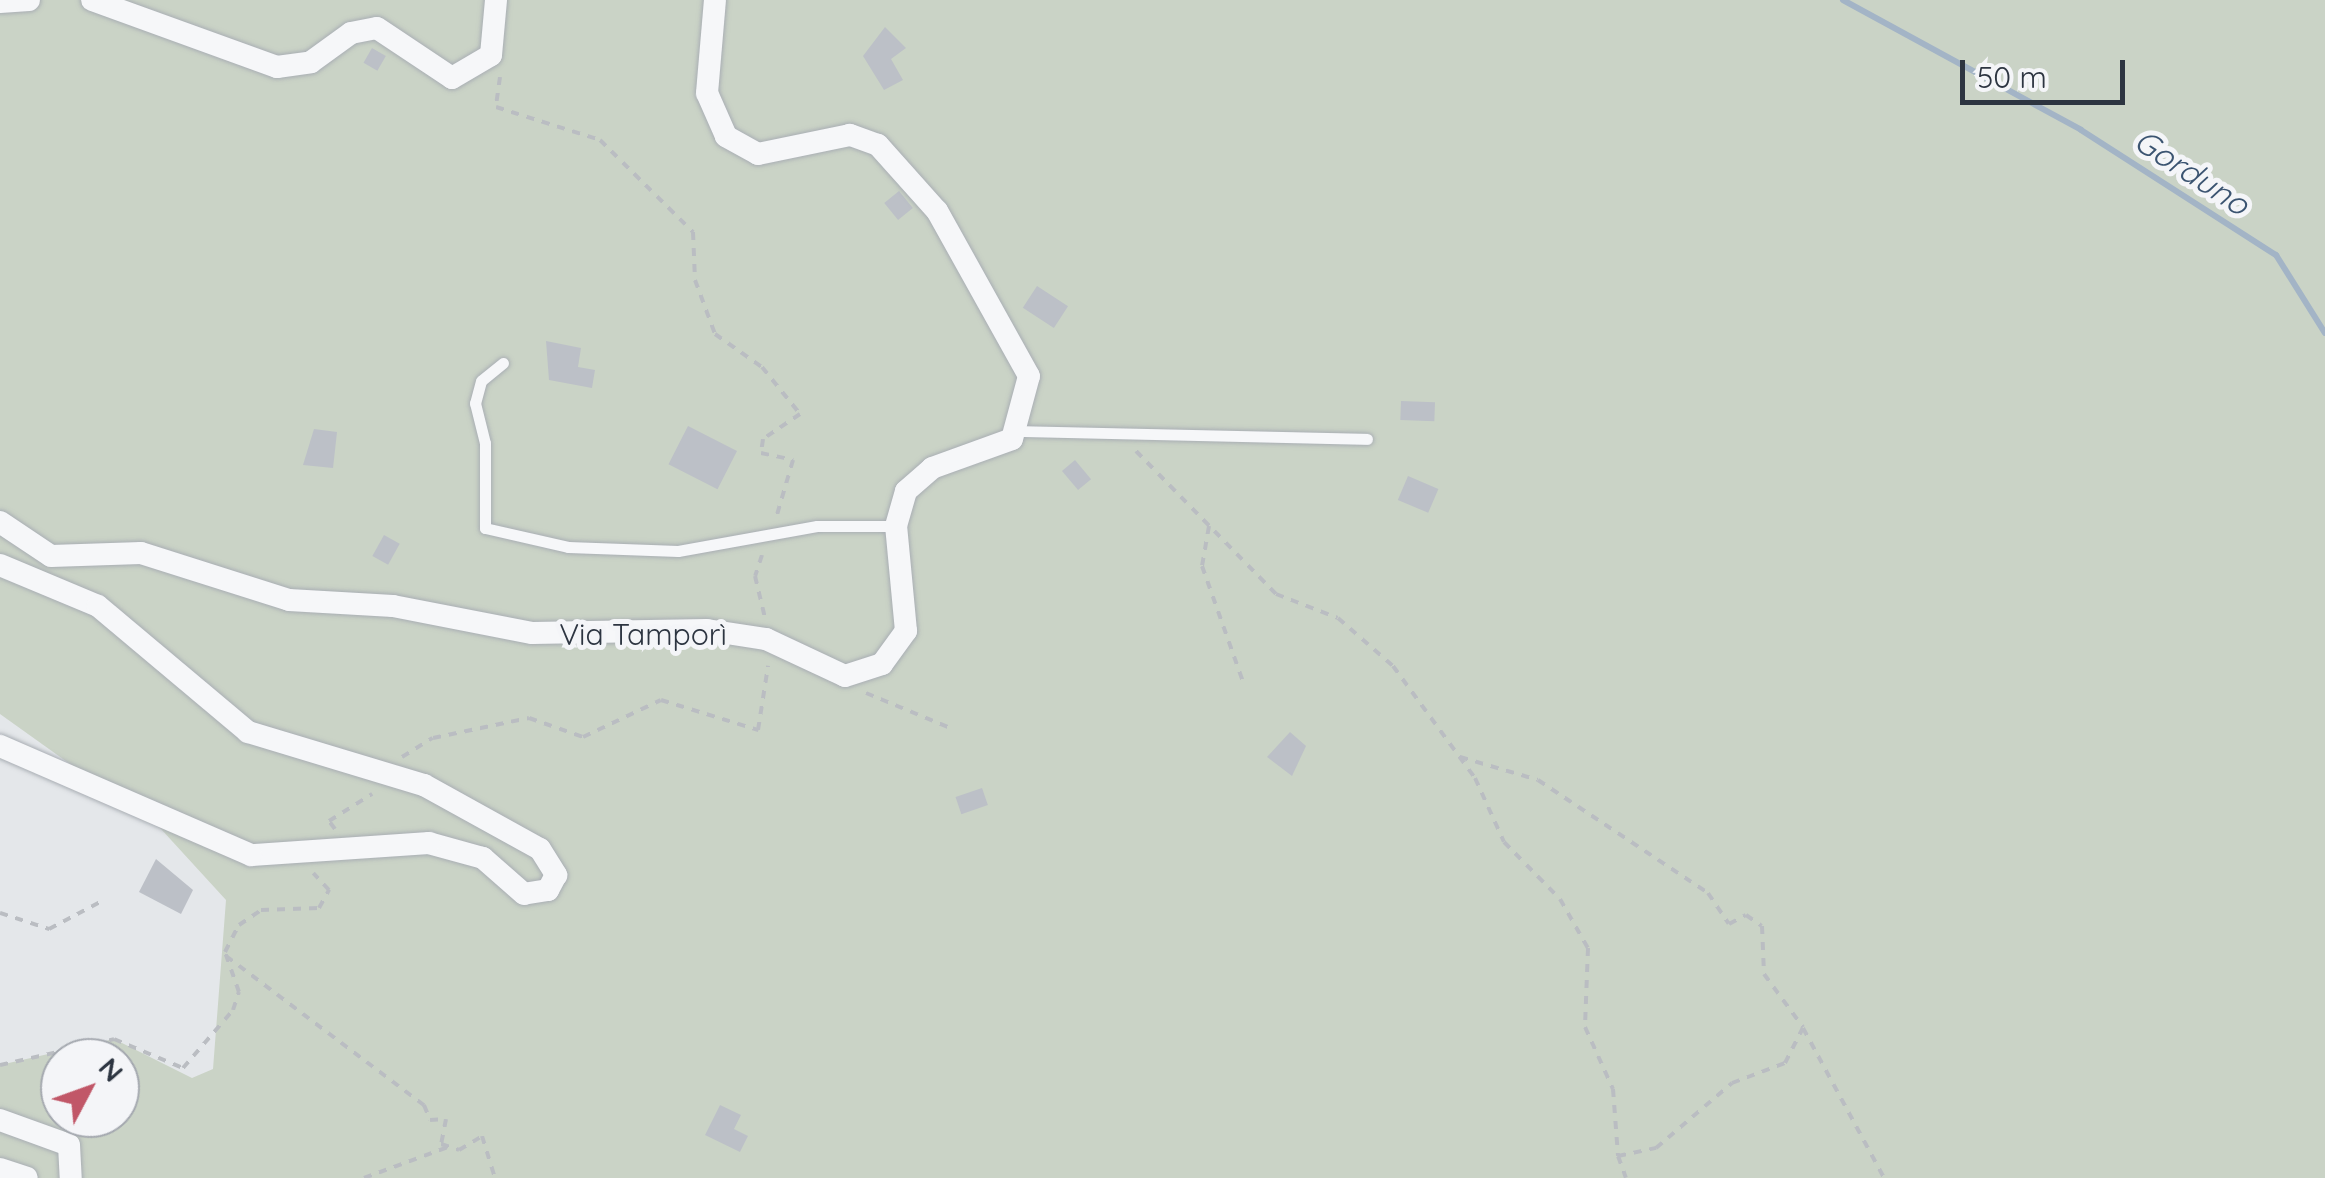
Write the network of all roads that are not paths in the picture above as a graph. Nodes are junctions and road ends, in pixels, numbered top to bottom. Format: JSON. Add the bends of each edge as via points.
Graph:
{"nodes":[{"id":1,"x":29,"y":0,"type":"edge"},
{"id":2,"x":92,"y":0,"type":"edge"},
{"id":3,"x":496,"y":0,"type":"edge"},
{"id":4,"x":715,"y":0,"type":"edge"},
{"id":5,"x":0,"y":2,"type":"edge"},
{"id":6,"x":503,"y":363,"type":"dead end"},
{"id":7,"x":1018,"y":431,"type":"junction"},
{"id":8,"x":1366,"y":438,"type":"dead end"},
{"id":9,"x":0,"y":522,"type":"edge"},
{"id":10,"x":896,"y":526,"type":"junction"},
{"id":11,"x":0,"y":565,"type":"edge"},
{"id":12,"x":0,"y":746,"type":"edge"},
{"id":13,"x":0,"y":1120,"type":"edge"},
{"id":14,"x":0,"y":1169,"type":"edge"},
{"id":15,"x":27,"y":1178,"type":"edge"},
{"id":16,"x":71,"y":1178,"type":"edge"}],
"edges":[{"from":1,"to":5,"type":"street"},
{"from":2,"to":3,"type":"street","via":[[277,67],[311,62],[370,27],[444,77],[469,74],[491,54]]},
{"from":4,"to":7,"type":"street","via":[[706,83],[718,124],[758,154],[860,136],[906,172],[1023,360],[1030,386]]},
{"from":6,"to":10,"type":"lane","via":[[481,382],[475,403],[486,442],[486,528],[568,547],[678,551],[775,531]]},
{"from":7,"to":8,"type":"lane"},
{"from":7,"to":10,"type":"street","via":[[988,454],[922,473],[906,490]]},
{"from":9,"to":10,"type":"street","name":"Via Tamporì","via":[[51,556],[140,552],[290,600],[393,606],[532,633],[688,628],[755,637],[850,676],[882,664],[906,632]]},
{"from":11,"to":12,"type":"street","via":[[98,606],[248,732],[393,778],[540,848],[553,862],[554,882],[524,894],[482,858],[443,844],[240,852]]},
{"from":13,"to":16,"type":"street","via":[[69,1145],[77,1166]]},
{"from":14,"to":15,"type":"street"}]}
